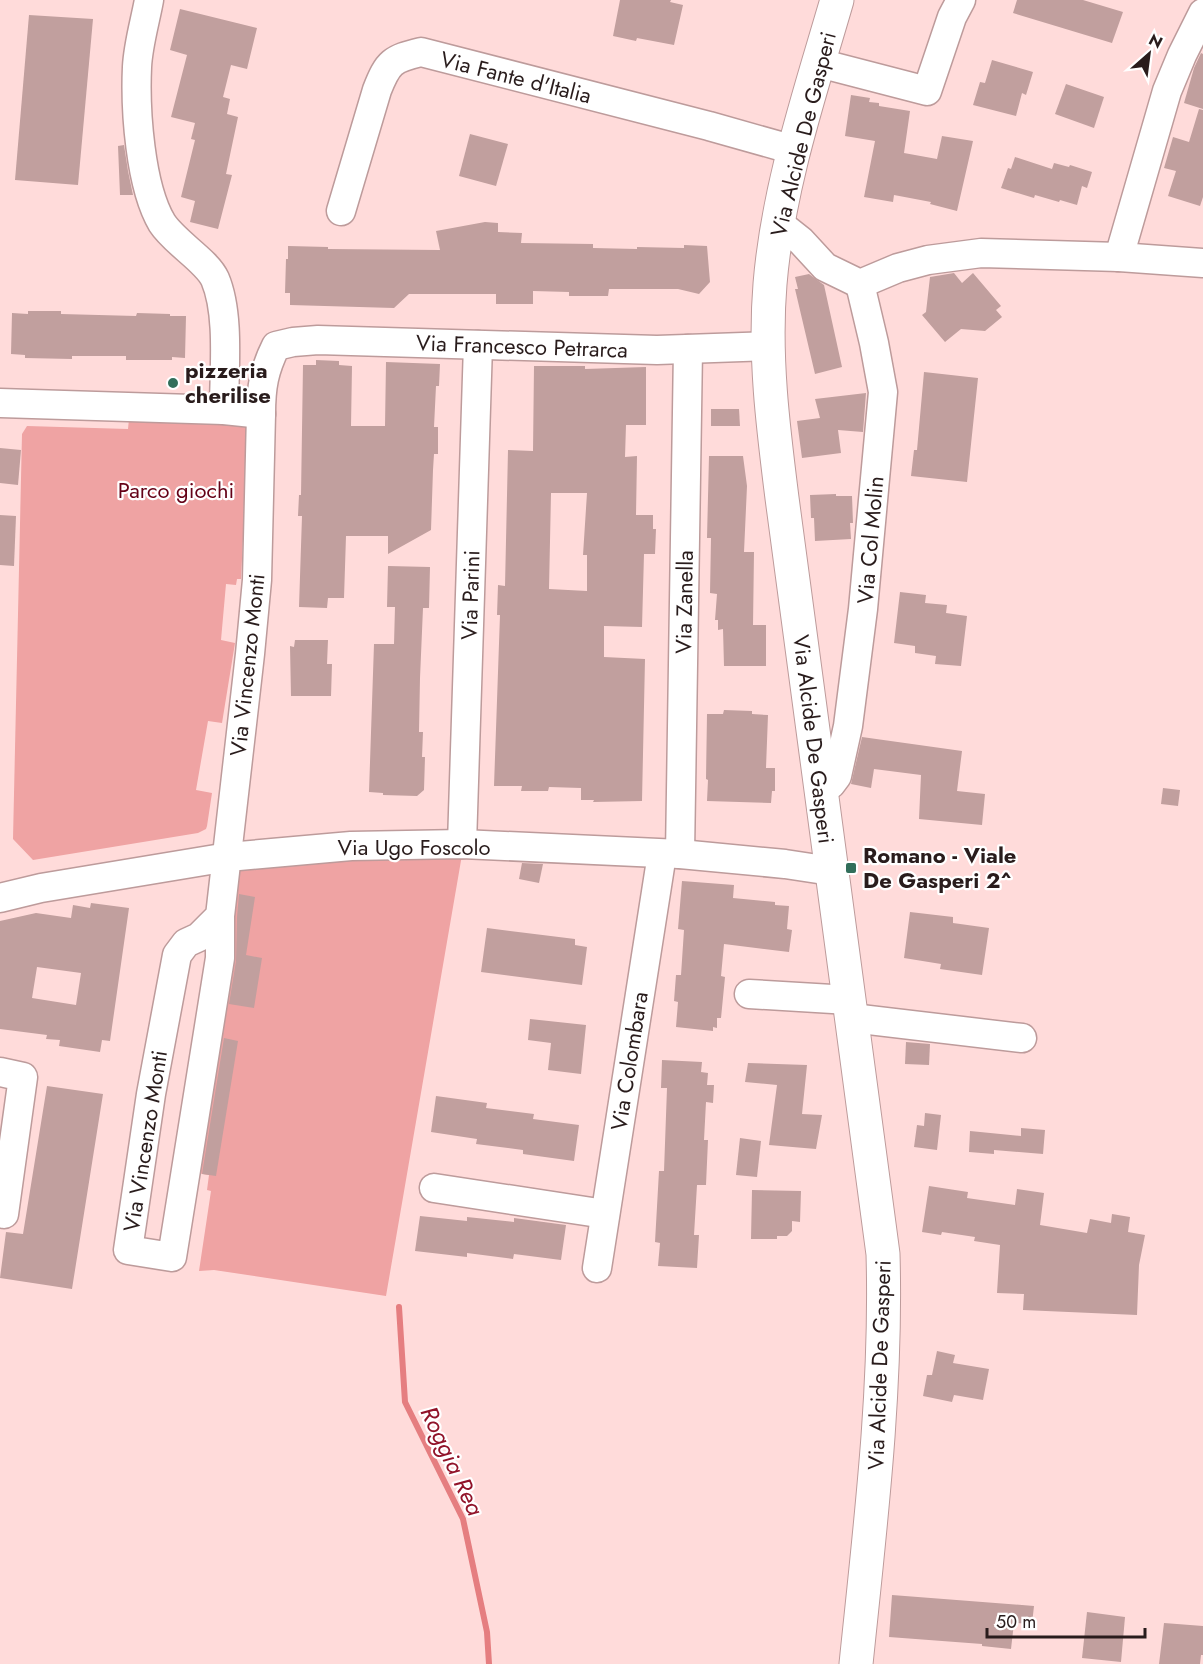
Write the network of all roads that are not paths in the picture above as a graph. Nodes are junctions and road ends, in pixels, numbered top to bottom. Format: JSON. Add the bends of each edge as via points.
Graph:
{"nodes":[{"id":1,"x":150,"y":0,"type":"edge"},
{"id":2,"x":837,"y":0,"type":"edge"},
{"id":3,"x":961,"y":0,"type":"edge"},
{"id":4,"x":1203,"y":13,"type":"edge"},
{"id":5,"x":819,"y":63,"type":"junction"},
{"id":6,"x":794,"y":150,"type":"junction"},
{"id":7,"x":341,"y":211,"type":"dead end"},
{"id":8,"x":777,"y":222,"type":"junction"},
{"id":9,"x":1119,"y":258,"type":"junction"},
{"id":10,"x":1203,"y":263,"type":"edge"},
{"id":11,"x":860,"y":284,"type":"junction"},
{"id":12,"x":478,"y":345,"type":"junction"},
{"id":13,"x":276,"y":346,"type":"joint"},
{"id":14,"x":768,"y":346,"type":"junction"},
{"id":15,"x":688,"y":349,"type":"junction"},
{"id":16,"x":0,"y":403,"type":"edge"},
{"id":17,"x":224,"y":410,"type":"junction"},
{"id":18,"x":261,"y":414,"type":"junction"},
{"id":19,"x":821,"y":786,"type":"junction"},
{"id":20,"x":462,"y":844,"type":"junction"},
{"id":21,"x":671,"y":854,"type":"junction"},
{"id":22,"x":228,"y":856,"type":"junction"},
{"id":23,"x":831,"y":871,"type":"junction"},
{"id":24,"x":0,"y":898,"type":"edge"},
{"id":25,"x":220,"y":916,"type":"junction"},
{"id":26,"x":194,"y":939,"type":"junction"},
{"id":27,"x":220,"y":958,"type":"junction"},
{"id":28,"x":749,"y":994,"type":"dead end"},
{"id":29,"x":851,"y":1009,"type":"junction"},
{"id":30,"x":1022,"y":1038,"type":"dead end"},
{"id":31,"x":0,"y":1072,"type":"edge"},
{"id":32,"x":434,"y":1188,"type":"dead end"},
{"id":33,"x":0,"y":1213,"type":"edge"},
{"id":34,"x":605,"y":1214,"type":"junction"},
{"id":35,"x":597,"y":1268,"type":"dead end"},
{"id":36,"x":856,"y":1664,"type":"edge"}],
"edges":[{"from":1,"to":17,"type":"street","via":[[137,65],[139,142],[153,204],[162,223],[214,277],[224,308]]},
{"from":2,"to":5,"type":"main road","name":"Via Alcide De Gasperi"},
{"from":3,"to":5,"type":"street","via":[[927,92]]},
{"from":4,"to":9,"type":"street","via":[[1167,91]]},
{"from":5,"to":6,"type":"main road","name":"Via Alcide De Gasperi"},
{"from":6,"to":7,"type":"street","name":"Via Fante d'Italia","via":[[420,52],[397,58],[384,71]]},
{"from":6,"to":8,"type":"main road","name":"Via Alcide De Gasperi"},
{"from":8,"to":11,"type":"street","via":[[825,267]]},
{"from":8,"to":14,"type":"main road","name":"Via Alcide De Gasperi"},
{"from":9,"to":10,"type":"street"},
{"from":9,"to":11,"type":"street","via":[[981,253],[898,267]]},
{"from":11,"to":19,"type":"street","name":"Via Col Molin","via":[[883,392],[848,726],[837,776],[831,784]]},
{"from":12,"to":13,"type":"street","name":"Via Francesco Petrarca","via":[[318,340]]},
{"from":12,"to":15,"type":"street","name":"Via Francesco Petrarca"},
{"from":12,"to":20,"type":"street","name":"Via Parini"},
{"from":13,"to":18,"type":"street","name":"Via Vincenzo Monti","via":[[266,365]]},
{"from":14,"to":15,"type":"street","name":"Via Francesco Petrarca"},
{"from":14,"to":19,"type":"main road","name":"Via Alcide De Gasperi","via":[[770,406]]},
{"from":15,"to":21,"type":"street","name":"Via Zanella"},
{"from":16,"to":17,"type":"street"},
{"from":17,"to":18,"type":"street"},
{"from":18,"to":22,"type":"street","name":"Via Vincenzo Monti","via":[[257,580]]},
{"from":19,"to":23,"type":"main road","name":"Via Alcide De Gasperi"},
{"from":20,"to":21,"type":"street","name":"Via Ugo Foscolo"},
{"from":20,"to":22,"type":"street","name":"Via Ugo Foscolo","via":[[351,846]]},
{"from":21,"to":23,"type":"street","name":"Via Ugo Foscolo"},
{"from":21,"to":34,"type":"street","name":"Via Colombara"},
{"from":22,"to":24,"type":"street","name":"Via Ugo Foscolo"},
{"from":22,"to":25,"type":"street","name":"Via Vincenzo Monti"},
{"from":23,"to":29,"type":"main road","name":"Via Alcide De Gasperi"},
{"from":25,"to":26,"type":"street","name":"Via Vincenzo Monti"},
{"from":25,"to":27,"type":"street","name":"Via Vincenzo Monti"},
{"from":26,"to":27,"type":"street","via":[[215,949]]},
{"from":26,"to":27,"type":"street","name":"Via Vincenzo Monti","via":[[177,955],[128,1250],[172,1257]]},
{"from":28,"to":29,"type":"street"},
{"from":29,"to":30,"type":"street"},
{"from":29,"to":36,"type":"main road","name":"Via Alcide De Gasperi","via":[[884,1254],[885,1318],[875,1484]]},
{"from":31,"to":33,"type":"street","via":[[23,1077],[4,1214]]},
{"from":32,"to":34,"type":"street"},
{"from":34,"to":35,"type":"street","name":"Via Colombara"}]}
